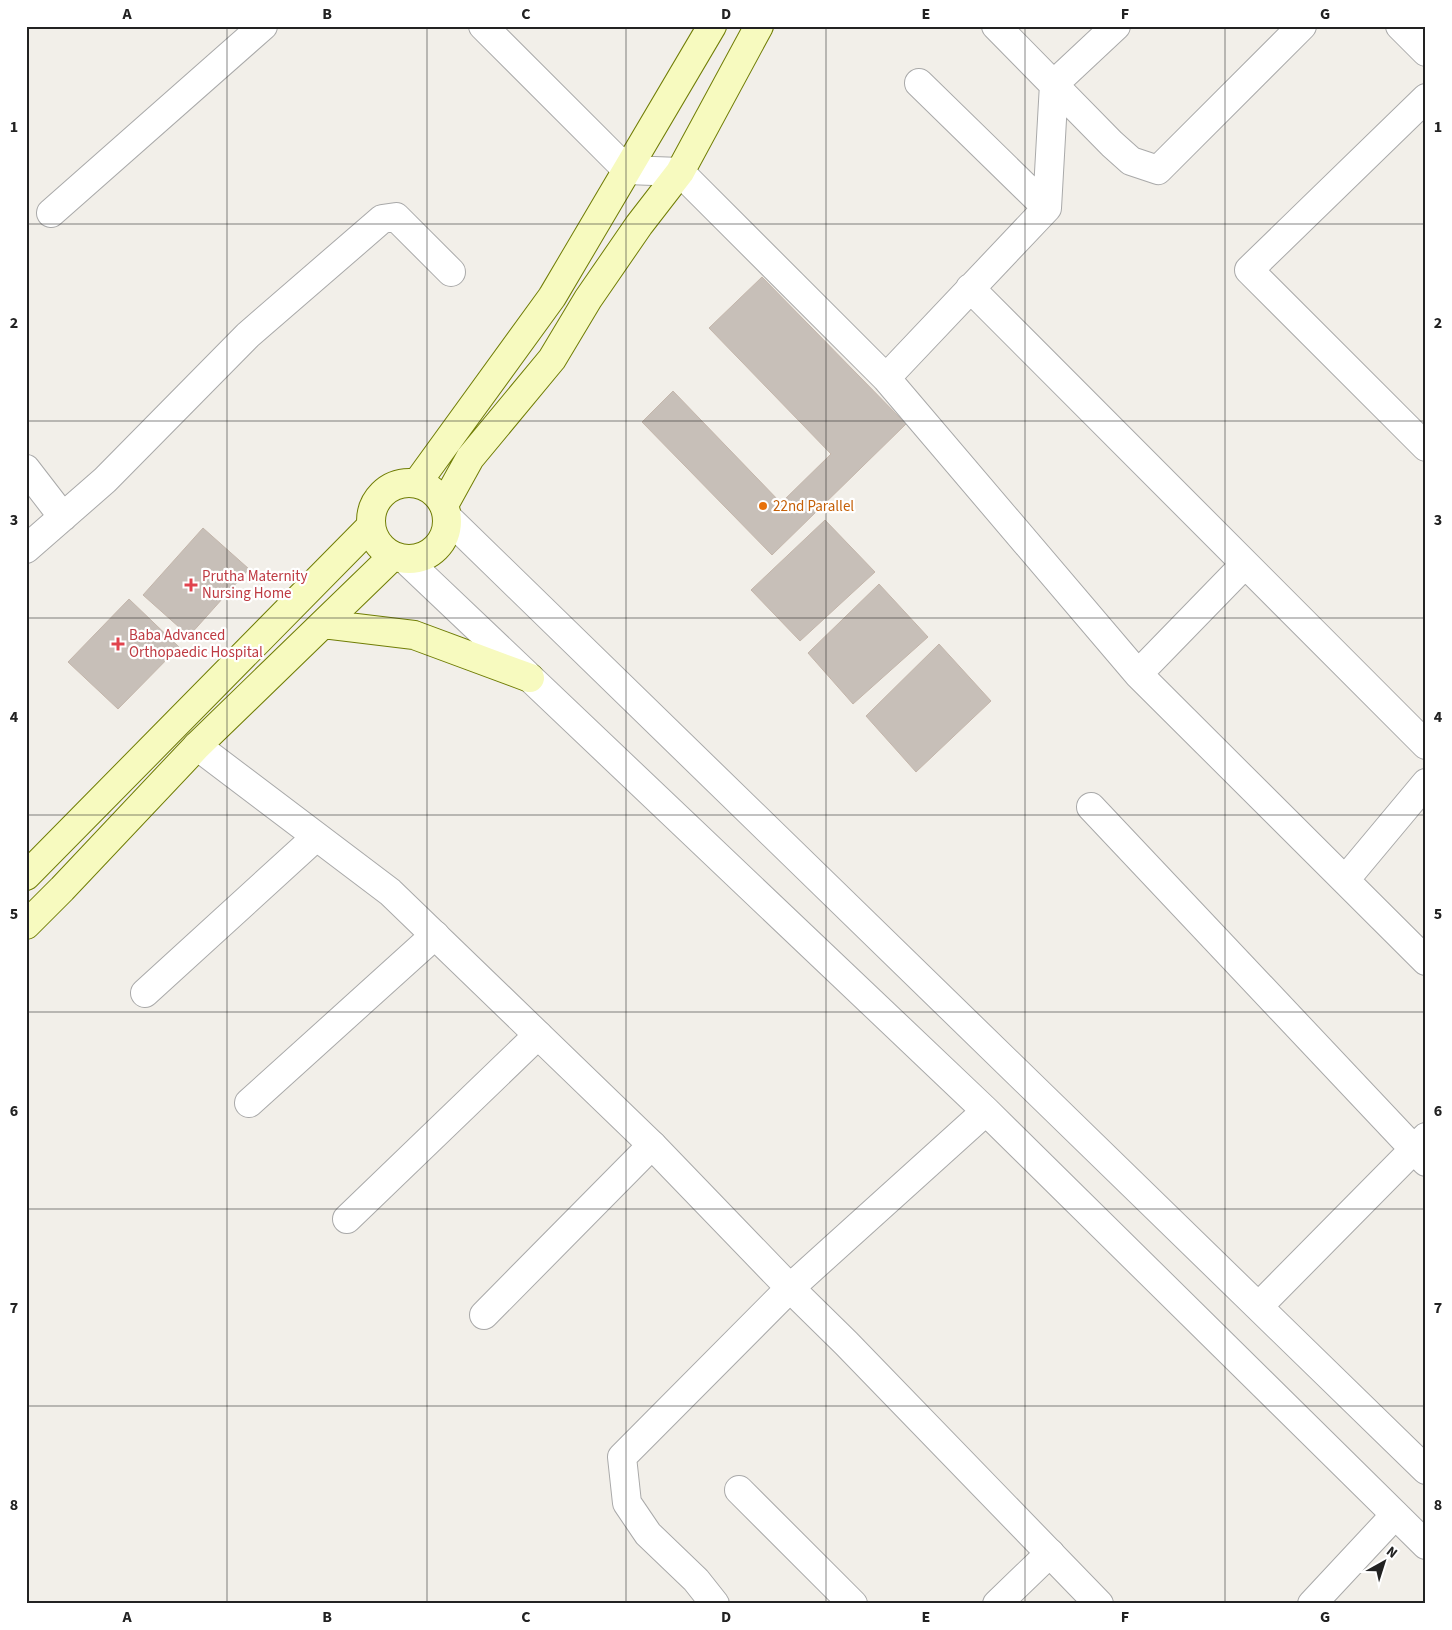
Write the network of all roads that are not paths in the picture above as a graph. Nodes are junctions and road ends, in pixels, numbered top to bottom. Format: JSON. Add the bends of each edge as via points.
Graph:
{"nodes":[{"id":1,"x":264,"y":26,"type":"edge"},
{"id":2,"x":483,"y":26,"type":"edge"},
{"id":3,"x":712,"y":26,"type":"edge"},
{"id":4,"x":759,"y":26,"type":"edge"},
{"id":5,"x":996,"y":26,"type":"edge"},
{"id":6,"x":1116,"y":26,"type":"edge"},
{"id":7,"x":1302,"y":26,"type":"edge"},
{"id":8,"x":1400,"y":26,"type":"edge"},
{"id":9,"x":1426,"y":52,"type":"edge"},
{"id":10,"x":919,"y":83,"type":"dead end"},
{"id":11,"x":1054,"y":84,"type":"junction"},
{"id":12,"x":1424,"y":102,"type":"edge"},
{"id":13,"x":627,"y":170,"type":"junction"},
{"id":14,"x":680,"y":172,"type":"junction"},
{"id":15,"x":1047,"y":208,"type":"junction"},
{"id":16,"x":51,"y":213,"type":"dead end"},
{"id":17,"x":451,"y":272,"type":"dead end"},
{"id":18,"x":970,"y":288,"type":"junction"},
{"id":19,"x":886,"y":378,"type":"junction"},
{"id":20,"x":1426,"y":447,"type":"edge"},
{"id":21,"x":26,"y":469,"type":"edge"},
{"id":22,"x":417,"y":483,"type":"junction"},
{"id":23,"x":446,"y":512,"type":"junction"},
{"id":24,"x":63,"y":517,"type":"junction"},
{"id":25,"x":371,"y":526,"type":"junction"},
{"id":26,"x":26,"y":549,"type":"edge"},
{"id":27,"x":399,"y":558,"type":"junction"},
{"id":28,"x":1245,"y":564,"type":"junction"},
{"id":29,"x":323,"y":624,"type":"junction"},
{"id":30,"x":1138,"y":674,"type":"junction"},
{"id":31,"x":530,"y":678,"type":"junction"},
{"id":32,"x":1426,"y":745,"type":"edge"},
{"id":33,"x":198,"y":746,"type":"junction"},
{"id":34,"x":1426,"y":784,"type":"edge"},
{"id":35,"x":1091,"y":807,"type":"dead end"},
{"id":36,"x":316,"y":836,"type":"junction"},
{"id":37,"x":26,"y":876,"type":"edge"},
{"id":38,"x":1344,"y":880,"type":"junction"},
{"id":39,"x":26,"y":924,"type":"edge"},
{"id":40,"x":435,"y":935,"type":"junction"},
{"id":41,"x":1426,"y":961,"type":"edge"},
{"id":42,"x":145,"y":993,"type":"dead end"},
{"id":43,"x":538,"y":1035,"type":"junction"},
{"id":44,"x":249,"y":1103,"type":"dead end"},
{"id":45,"x":986,"y":1111,"type":"junction"},
{"id":46,"x":652,"y":1145,"type":"junction"},
{"id":47,"x":1422,"y":1149,"type":"edge"},
{"id":48,"x":347,"y":1219,"type":"dead end"},
{"id":49,"x":790,"y":1288,"type":"junction"},
{"id":50,"x":1259,"y":1306,"type":"junction"},
{"id":51,"x":484,"y":1315,"type":"dead end"},
{"id":52,"x":1426,"y":1470,"type":"edge"},
{"id":53,"x":739,"y":1490,"type":"dead end"},
{"id":54,"x":1395,"y":1515,"type":"junction"},
{"id":55,"x":1426,"y":1545,"type":"edge"},
{"id":56,"x":1050,"y":1554,"type":"junction"},
{"id":57,"x":715,"y":1604,"type":"edge"},
{"id":58,"x":853,"y":1604,"type":"edge"},
{"id":59,"x":997,"y":1604,"type":"edge"},
{"id":60,"x":1099,"y":1604,"type":"edge"},
{"id":61,"x":1312,"y":1604,"type":"edge"}],
"edges":[{"from":1,"to":16,"type":"street"},
{"from":2,"to":13,"type":"street"},
{"from":3,"to":13,"type":"main road"},
{"from":4,"to":14,"type":"main road"},
{"from":5,"to":11,"type":"street"},
{"from":6,"to":11,"type":"street"},
{"from":7,"to":11,"type":"street","via":[[1158,170],[1131,161]]},
{"from":8,"to":9,"type":"street"},
{"from":10,"to":15,"type":"street"},
{"from":11,"to":15,"type":"street"},
{"from":12,"to":20,"type":"street","via":[[1248,270]]},
{"from":13,"to":14,"type":"street"},
{"from":13,"to":22,"type":"main road","via":[[552,297]]},
{"from":14,"to":19,"type":"street"},
{"from":14,"to":23,"type":"main road","via":[[588,299],[552,359],[470,458]]},
{"from":15,"to":18,"type":"street"},
{"from":17,"to":24,"type":"street","via":[[396,217],[382,219],[248,335],[105,480]]},
{"from":18,"to":19,"type":"street"},
{"from":18,"to":28,"type":"street"},
{"from":19,"to":30,"type":"street"},
{"from":21,"to":24,"type":"street"},
{"from":22,"to":23,"type":"main road","via":[[438,495]]},
{"from":22,"to":25,"type":"main road","via":[[404,482],[382,493],[371,514]]},
{"from":23,"to":27,"type":"main road","via":[[447,532],[431,553],[419,559]]},
{"from":23,"to":50,"type":"street"},
{"from":24,"to":26,"type":"street"},
{"from":25,"to":27,"type":"main road","via":[[382,549]]},
{"from":25,"to":37,"type":"main road"},
{"from":27,"to":29,"type":"main road"},
{"from":27,"to":31,"type":"street"},
{"from":28,"to":30,"type":"street"},
{"from":28,"to":32,"type":"street"},
{"from":29,"to":31,"type":"main road","via":[[414,635]]},
{"from":29,"to":33,"type":"main road"},
{"from":30,"to":38,"type":"street"},
{"from":31,"to":45,"type":"street"},
{"from":33,"to":36,"type":"street"},
{"from":33,"to":39,"type":"main road"},
{"from":34,"to":38,"type":"street"},
{"from":35,"to":47,"type":"street"},
{"from":36,"to":40,"type":"street","via":[[390,892]]},
{"from":36,"to":42,"type":"street"},
{"from":38,"to":41,"type":"street"},
{"from":40,"to":43,"type":"street"},
{"from":40,"to":44,"type":"street"},
{"from":43,"to":46,"type":"street"},
{"from":43,"to":48,"type":"street"},
{"from":45,"to":49,"type":"street"},
{"from":45,"to":54,"type":"street"},
{"from":46,"to":49,"type":"street"},
{"from":46,"to":51,"type":"street"},
{"from":47,"to":50,"type":"street"},
{"from":49,"to":56,"type":"street"},
{"from":49,"to":57,"type":"street","via":[[622,1456],[627,1503],[648,1534],[696,1580]]},
{"from":50,"to":52,"type":"street"},
{"from":53,"to":58,"type":"street"},
{"from":54,"to":55,"type":"street"},
{"from":54,"to":61,"type":"street"},
{"from":56,"to":59,"type":"street"},
{"from":56,"to":60,"type":"street"}]}
